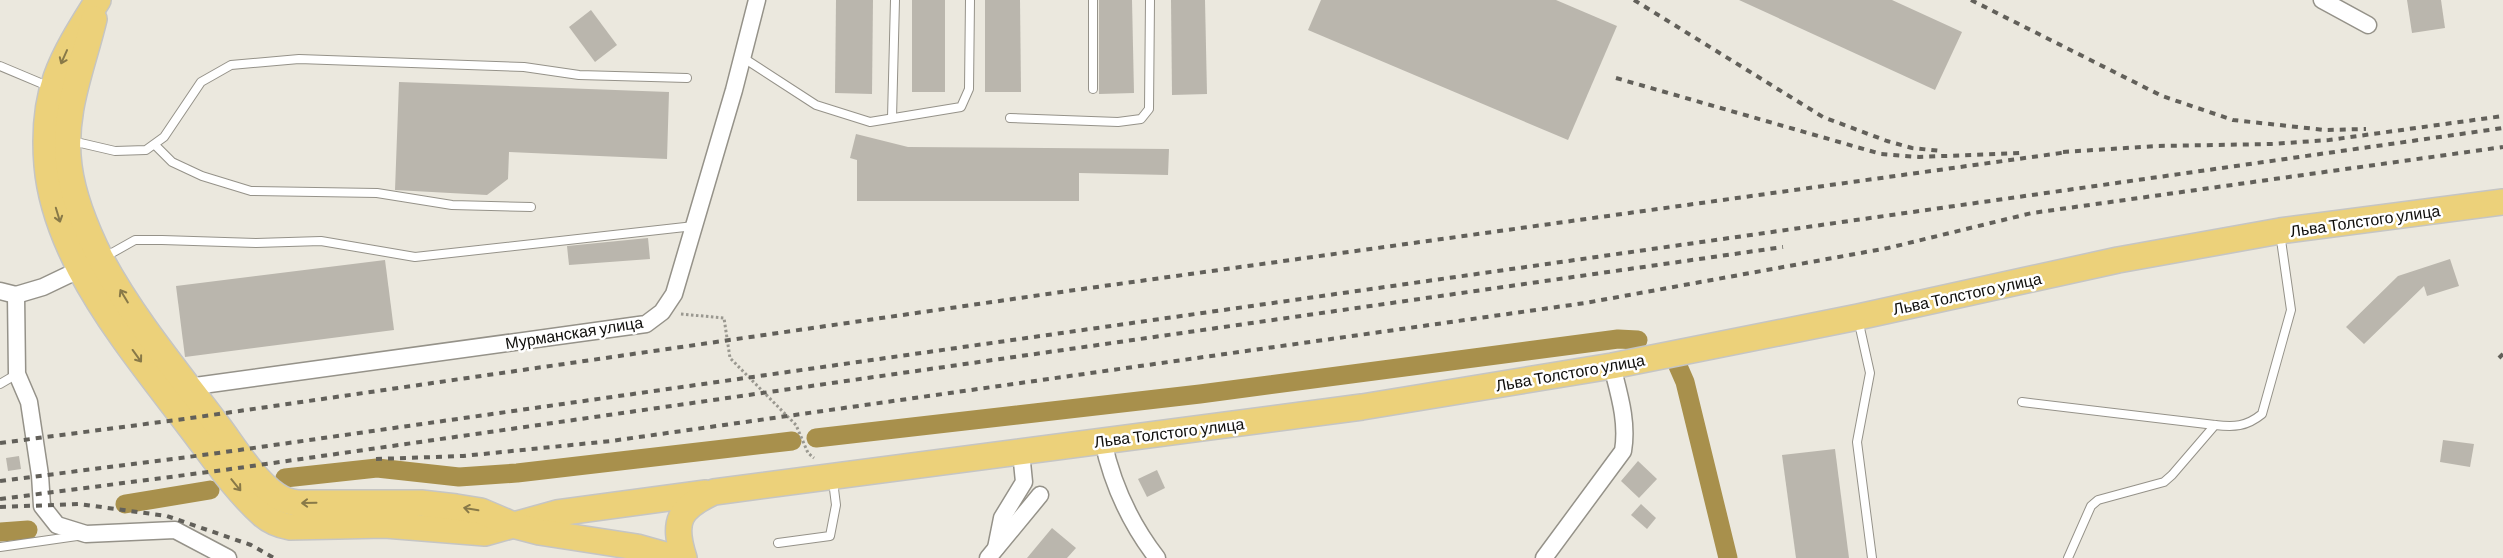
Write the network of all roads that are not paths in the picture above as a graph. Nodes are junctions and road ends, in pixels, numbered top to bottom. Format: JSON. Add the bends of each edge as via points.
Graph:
{"nodes":[{"id":1,"x":98,"y":0,"type":"edge"},
{"id":2,"x":757,"y":0,"type":"edge"},
{"id":3,"x":895,"y":0,"type":"edge"},
{"id":4,"x":970,"y":0,"type":"edge"},
{"id":5,"x":1093,"y":0,"type":"edge"},
{"id":6,"x":1150,"y":0,"type":"edge"},
{"id":7,"x":2322,"y":0,"type":"edge"},
{"id":8,"x":2368,"y":25,"type":"dead end"},
{"id":9,"x":742,"y":57,"type":"junction"},
{"id":10,"x":0,"y":66,"type":"edge"},
{"id":11,"x":687,"y":78,"type":"dead end"},
{"id":12,"x":52,"y":88,"type":"junction"},
{"id":13,"x":1093,"y":89,"type":"dead end"},
{"id":14,"x":892,"y":118,"type":"junction"},
{"id":15,"x":1010,"y":118,"type":"dead end"},
{"id":16,"x":68,"y":140,"type":"junction"},
{"id":17,"x":155,"y":145,"type":"junction"},
{"id":18,"x":2503,"y":202,"type":"edge"},
{"id":19,"x":531,"y":207,"type":"dead end"},
{"id":20,"x":694,"y":226,"type":"junction"},
{"id":21,"x":2280,"y":231,"type":"junction"},
{"id":22,"x":91,"y":264,"type":"junction"},
{"id":23,"x":8,"y":293,"type":"edge"},
{"id":24,"x":1858,"y":317,"type":"junction"},
{"id":25,"x":1612,"y":366,"type":"junction"},
{"id":26,"x":17,"y":374,"type":"junction"},
{"id":27,"x":0,"y":384,"type":"edge"},
{"id":28,"x":188,"y":387,"type":"junction"},
{"id":29,"x":2022,"y":402,"type":"dead end"},
{"id":30,"x":2215,"y":425,"type":"junction"},
{"id":31,"x":1103,"y":441,"type":"junction"},
{"id":32,"x":1021,"y":452,"type":"junction"},
{"id":33,"x":832,"y":476,"type":"junction"},
{"id":34,"x":714,"y":492,"type":"junction"},
{"id":35,"x":1040,"y":495,"type":"dead end"},
{"id":36,"x":516,"y":526,"type":"junction"},
{"id":37,"x":86,"y":534,"type":"junction"},
{"id":38,"x":778,"y":543,"type":"dead end"},
{"id":39,"x":0,"y":547,"type":"edge"},
{"id":40,"x":992,"y":553,"type":"edge"},
{"id":41,"x":228,"y":558,"type":"edge"},
{"id":42,"x":676,"y":558,"type":"edge"},
{"id":43,"x":684,"y":558,"type":"edge"},
{"id":44,"x":1157,"y":558,"type":"edge"},
{"id":45,"x":1544,"y":558,"type":"edge"},
{"id":46,"x":1872,"y":558,"type":"edge"},
{"id":47,"x":2068,"y":558,"type":"edge"}],
"edges":[{"from":1,"to":12,"type":"main road","one_way":true,"via":[[64,53]]},
{"from":1,"to":16,"type":"main road","via":[[72,96]]},
{"from":2,"to":9,"type":"street","name":"Мурманская улица"},
{"from":3,"to":14,"type":"lane"},
{"from":4,"to":14,"type":"lane","via":[[969,89],[961,106]]},
{"from":5,"to":13,"type":"lane"},
{"from":6,"to":15,"type":"lane","via":[[1149,110],[1141,119],[1118,122]]},
{"from":7,"to":8,"type":"street"},
{"from":9,"to":14,"type":"lane","via":[[816,105],[870,122]]},
{"from":9,"to":20,"type":"street","name":"Мурманская улица"},
{"from":10,"to":12,"type":"lane"},
{"from":11,"to":17,"type":"lane","via":[[579,74],[524,67],[299,59],[231,65],[201,82],[164,137]]},
{"from":12,"to":22,"type":"main road","one_way":true,"via":[[46,113],[48,175],[64,232]]},
{"from":16,"to":17,"type":"lane","via":[[115,151],[146,150]]},
{"from":16,"to":22,"type":"main road","via":[[74,188]]},
{"from":17,"to":19,"type":"lane","via":[[172,162],[202,176],[251,191],[377,193],[452,205]]},
{"from":18,"to":21,"type":"main road","name":"Льва Толстого улица"},
{"from":20,"to":22,"type":"lane","via":[[415,257],[321,241],[135,240]]},
{"from":20,"to":28,"type":"street","name":"Мурманская улица","via":[[674,294],[662,312],[646,324]]},
{"from":21,"to":24,"type":"main road","name":"Льва Толстого улица","via":[[2118,260]]},
{"from":21,"to":30,"type":"lane","via":[[2291,310],[2262,414],[2253,422],[2238,427]]},
{"from":22,"to":23,"type":"street","via":[[43,287]]},
{"from":28,"to":22,"type":"main road","one_way":true,"via":[[129,304]]},
{"from":22,"to":36,"type":"main road","one_way":true,"via":[[107,315],[252,505],[276,524],[308,528],[414,526],[485,533]]},
{"from":23,"to":26,"type":"street"},
{"from":24,"to":25,"type":"main road","name":"Льва Толстого улица"},
{"from":24,"to":46,"type":"lane","via":[[1870,372],[1857,442]]},
{"from":25,"to":31,"type":"main road","name":"Льва Толстого улица","via":[[1362,407]]},
{"from":25,"to":45,"type":"street","via":[[1624,421],[1623,451]]},
{"from":26,"to":27,"type":"lane"},
{"from":26,"to":37,"type":"street","via":[[29,402],[42,506],[57,525]]},
{"from":36,"to":28,"type":"main road","one_way":true,"via":[[481,511],[421,503],[286,501],[263,482]]},
{"from":29,"to":30,"type":"lane"},
{"from":30,"to":47,"type":"lane","via":[[2164,482],[2098,500],[2091,506]]},
{"from":31,"to":32,"type":"main road","name":"Льва Толстого улица"},
{"from":31,"to":44,"type":"street","via":[[1109,469],[1122,502]]},
{"from":32,"to":33,"type":"main road","name":"Льва Толстого улица"},
{"from":32,"to":40,"type":"street","via":[[1024,482],[1002,518]]},
{"from":33,"to":34,"type":"main road","name":"Льва Толстого улица"},
{"from":33,"to":38,"type":"lane","via":[[836,505],[830,536]]},
{"from":34,"to":36,"type":"main road","via":[[557,513]]},
{"from":34,"to":43,"type":"main road","name":"Льва Толстого улица","via":[[695,500],[679,523],[677,538]]},
{"from":35,"to":40,"type":"street"},
{"from":36,"to":42,"type":"main road","via":[[637,547]]},
{"from":37,"to":39,"type":"lane"},
{"from":37,"to":41,"type":"street","via":[[175,530]]}]}
